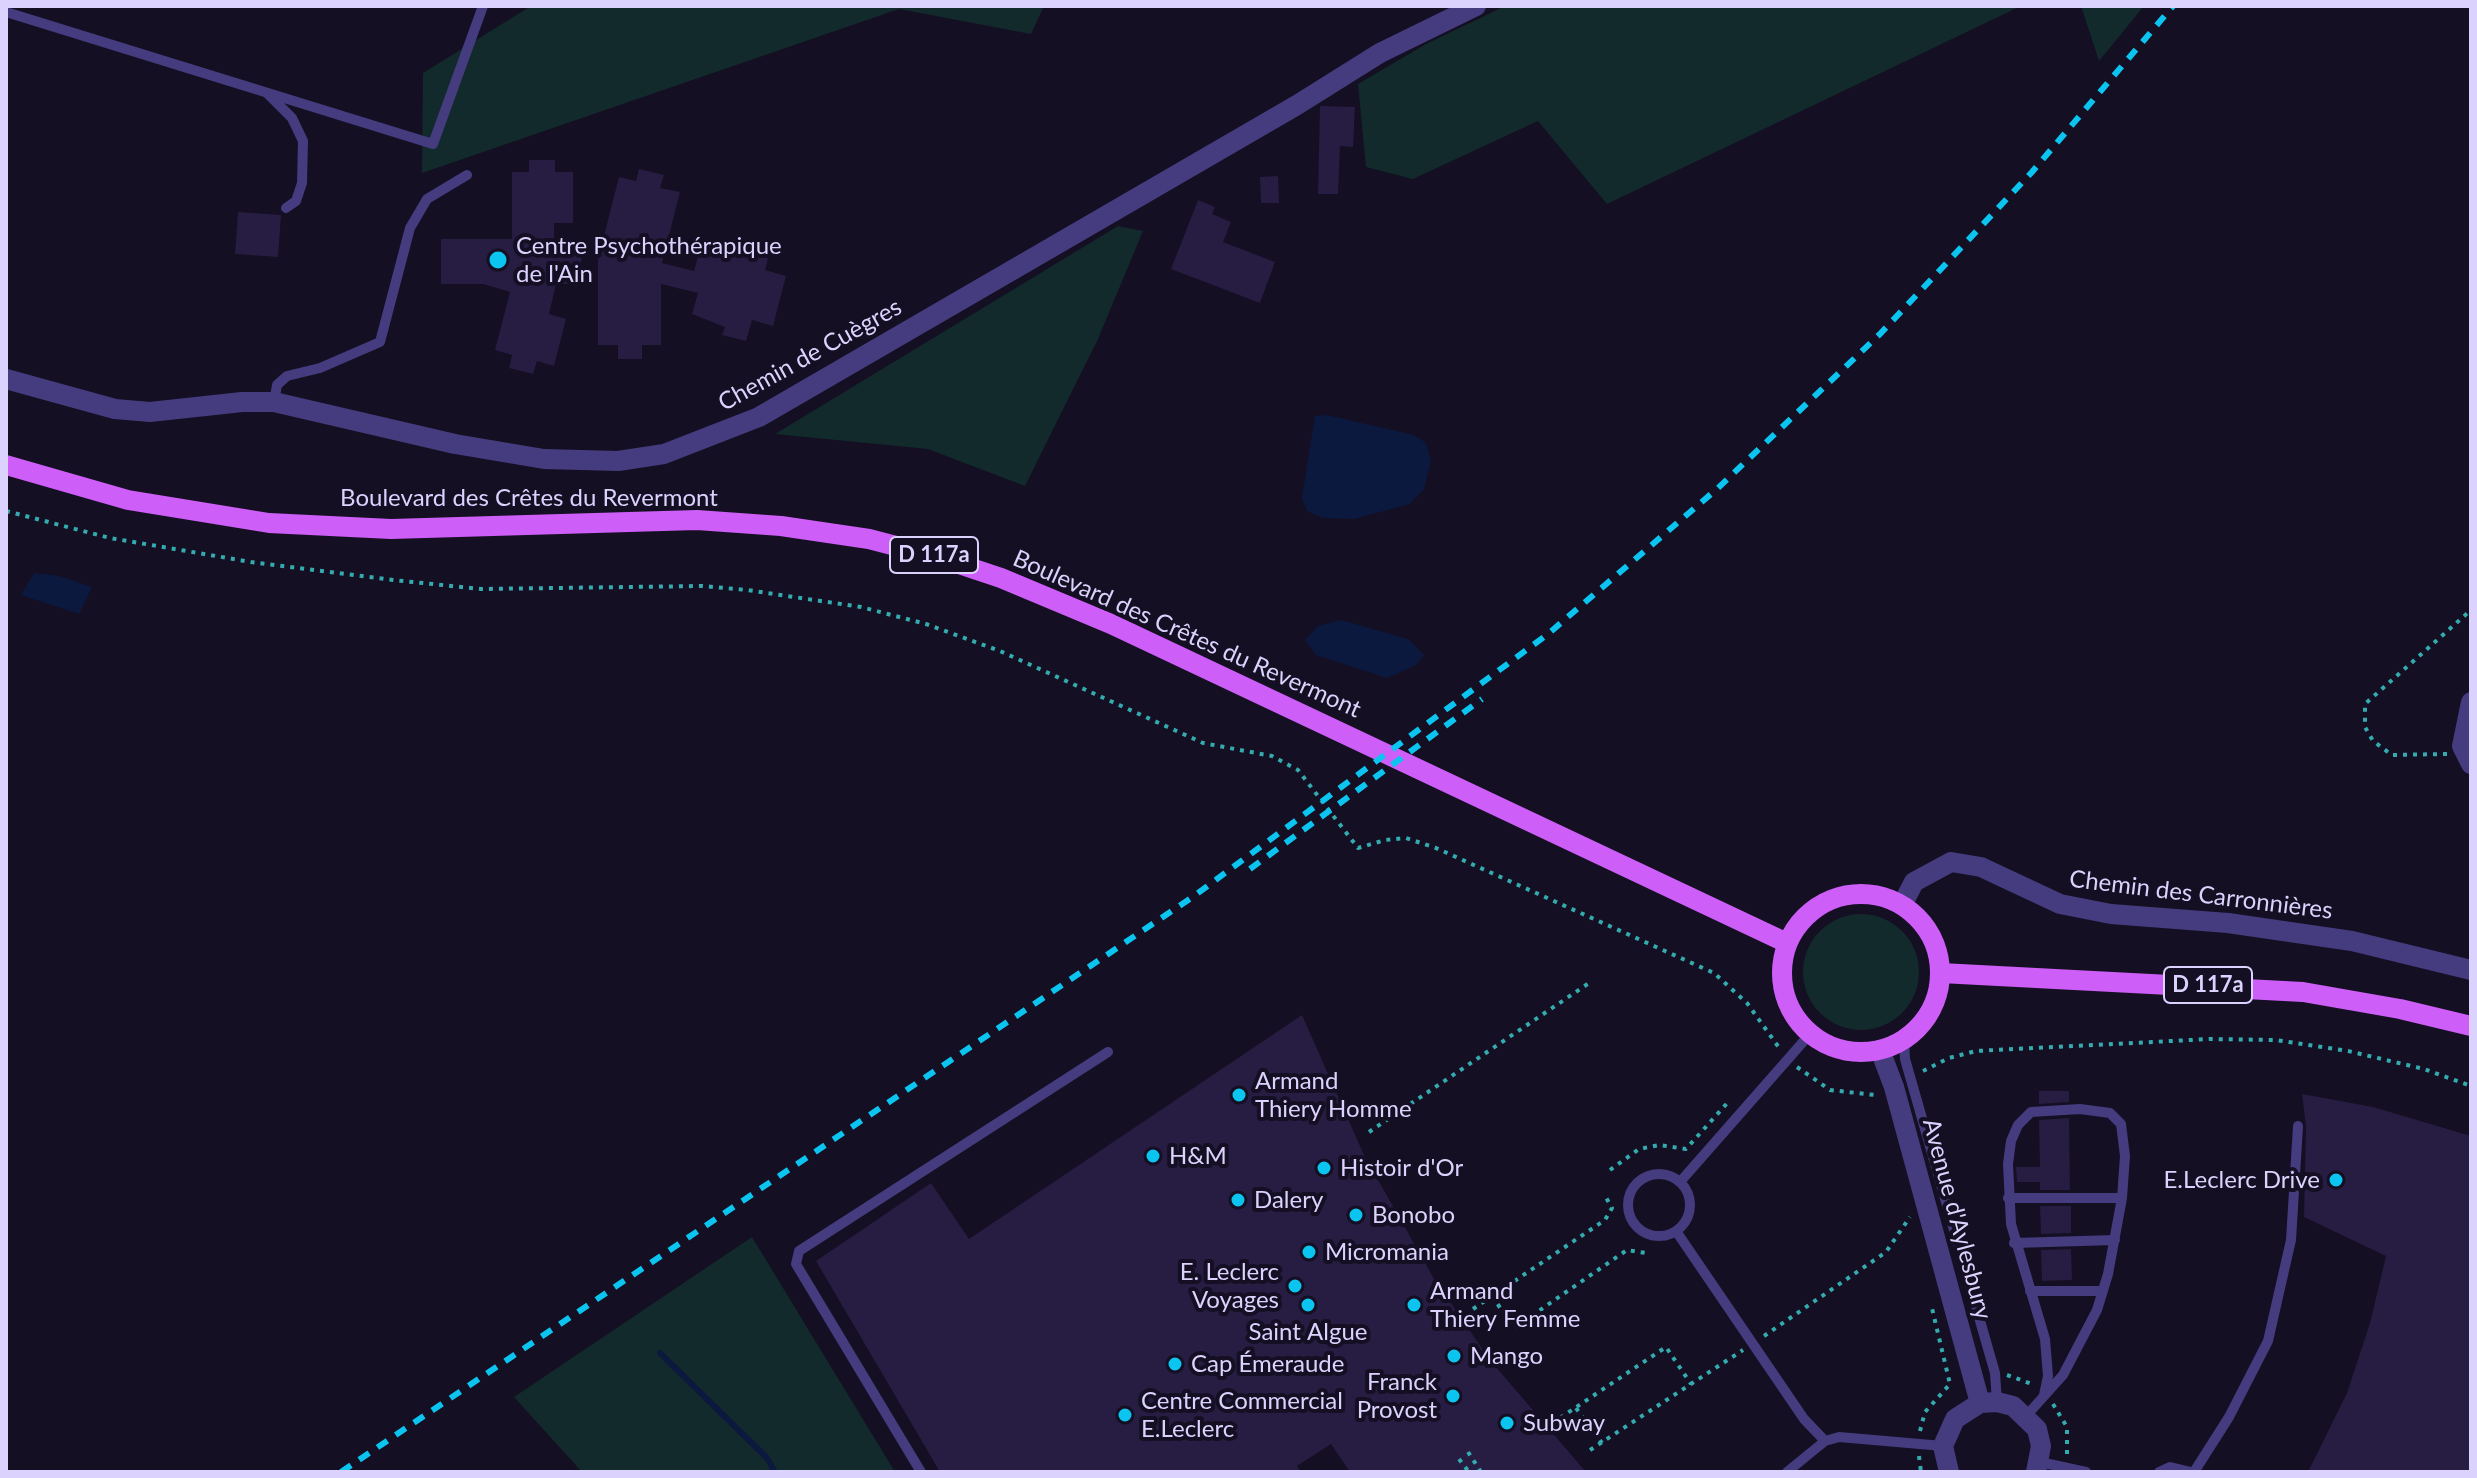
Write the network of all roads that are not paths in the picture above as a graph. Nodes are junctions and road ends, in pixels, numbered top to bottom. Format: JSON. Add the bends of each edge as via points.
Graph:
{"nodes":[{"id":1,"x":483,"y":6,"type":"edge"},
{"id":2,"x":1476,"y":6,"type":"edge"},
{"id":3,"x":6,"y":12,"type":"edge"},
{"id":4,"x":267,"y":93,"type":"junction"},
{"id":5,"x":467,"y":175,"type":"dead end"},
{"id":6,"x":286,"y":208,"type":"dead end"},
{"id":7,"x":6,"y":379,"type":"edge"},
{"id":8,"x":274,"y":402,"type":"junction"},
{"id":9,"x":6,"y":465,"type":"edge"},
{"id":10,"x":2471,"y":702,"type":"edge"},
{"id":11,"x":2468,"y":759,"type":"edge"},
{"id":12,"x":1902,"y":905,"type":"junction"},
{"id":13,"x":1787,"y":943,"type":"junction"},
{"id":14,"x":2471,"y":970,"type":"edge"},
{"id":15,"x":1941,"y":973,"type":"junction"},
{"id":16,"x":2471,"y":1026,"type":"edge"},
{"id":17,"x":1810,"y":1034,"type":"junction"},
{"id":18,"x":1904,"y":1040,"type":"junction"},
{"id":19,"x":1880,"y":1050,"type":"junction"},
{"id":20,"x":1108,"y":1052,"type":"dead end"},
{"id":21,"x":1893,"y":1086,"type":"junction"},
{"id":22,"x":2298,"y":1126,"type":"dead end"},
{"id":23,"x":1680,"y":1182,"type":"junction"},
{"id":24,"x":2008,"y":1198,"type":"junction"},
{"id":25,"x":2122,"y":1198,"type":"junction"},
{"id":26,"x":1676,"y":1231,"type":"junction"},
{"id":27,"x":2115,"y":1240,"type":"junction"},
{"id":28,"x":2014,"y":1243,"type":"junction"},
{"id":29,"x":2030,"y":1291,"type":"junction"},
{"id":30,"x":2102,"y":1291,"type":"junction"},
{"id":31,"x":2044,"y":1395,"type":"junction"},
{"id":32,"x":1988,"y":1402,"type":"junction"},
{"id":33,"x":2027,"y":1415,"type":"junction"},
{"id":34,"x":1825,"y":1441,"type":"junction"},
{"id":35,"x":1943,"y":1446,"type":"junction"},
{"id":36,"x":2038,"y":1467,"type":"edge"},
{"id":37,"x":921,"y":1472,"type":"edge"},
{"id":38,"x":1787,"y":1472,"type":"edge"},
{"id":39,"x":1949,"y":1472,"type":"edge"},
{"id":40,"x":2086,"y":1472,"type":"edge"},
{"id":41,"x":2159,"y":1472,"type":"edge"},
{"id":42,"x":2192,"y":1472,"type":"edge"}],
"edges":[{"from":1,"to":4,"type":"lane","via":[[433,144]]},
{"from":2,"to":8,"type":"street","name":"Chemin de Cuègres","via":[[1380,53],[759,417],[692,445],[618,461],[544,459]]},
{"from":3,"to":4,"type":"lane"},
{"from":4,"to":6,"type":"lane","via":[[292,118],[303,141],[302,183],[296,201]]},
{"from":5,"to":8,"type":"lane","via":[[427,199],[410,228],[380,342],[287,376],[277,385]]},
{"from":7,"to":8,"type":"street","name":"Chemin de Cuègres","via":[[115,409],[150,412]]},
{"from":9,"to":13,"type":"main road","name":"Boulevard des Crêtes du Revermont","number":"D 117a","via":[[128,500],[269,523],[391,529],[697,520],[854,536],[938,557],[1111,624]]},
{"from":10,"to":11,"type":"street","via":[[2462,746]]},
{"from":12,"to":13,"type":"main road","via":[[1877,895],[1849,895],[1823,903],[1802,920]]},
{"from":12,"to":14,"type":"street","name":"Chemin des Carronnières","via":[[1914,882],[1951,862],[1981,867],[2060,904],[2352,941]]},
{"from":12,"to":15,"type":"main road","via":[[1923,923],[1936,947]]},
{"from":13,"to":17,"type":"main road","via":[[1781,967],[1783,992],[1793,1015]]},
{"from":15,"to":16,"type":"main road","number":"D 117a","via":[[2303,992]]},
{"from":15,"to":18,"type":"main road","via":[[1936,999]]},
{"from":17,"to":19,"type":"main road","via":[[1831,1047]]},
{"from":17,"to":23,"type":"lane"},
{"from":18,"to":19,"type":"main road"},
{"from":18,"to":21,"type":"lane"},
{"from":19,"to":21,"type":"street","name":"Avenue d'Aylesbury"},
{"from":20,"to":37,"type":"lane","via":[[799,1251],[796,1264]]},
{"from":21,"to":32,"type":"street","name":"Avenue d'Aylesbury","via":[[1918,1214]]},
{"from":21,"to":32,"type":"lane","via":[[1995,1373]]},
{"from":22,"to":42,"type":"lane","via":[[2291,1240],[2268,1341],[2229,1417]]},
{"from":23,"to":26,"type":"lane","via":[[1691,1203]]},
{"from":23,"to":26,"type":"lane","via":[[1663,1174],[1641,1179],[1629,1204],[1635,1224],[1646,1233]]},
{"from":24,"to":25,"type":"lane"},
{"from":24,"to":25,"type":"lane","via":[[2008,1164],[2018,1125],[2031,1112],[2080,1109],[2110,1113],[2121,1124]]},
{"from":24,"to":28,"type":"lane"},
{"from":25,"to":27,"type":"lane"},
{"from":26,"to":34,"type":"lane","via":[[1804,1419]]},
{"from":27,"to":28,"type":"lane"},
{"from":27,"to":30,"type":"lane"},
{"from":28,"to":29,"type":"lane"},
{"from":29,"to":30,"type":"lane"},
{"from":29,"to":31,"type":"lane","via":[[2045,1339]]},
{"from":30,"to":31,"type":"lane","via":[[2084,1338],[2063,1375]]},
{"from":31,"to":33,"type":"lane"},
{"from":32,"to":33,"type":"street"},
{"from":32,"to":35,"type":"street","via":[[1955,1419]]},
{"from":33,"to":36,"type":"street","via":[[2041,1446]]},
{"from":34,"to":35,"type":"lane","via":[[1839,1437]]},
{"from":34,"to":38,"type":"lane"},
{"from":35,"to":39,"type":"street"},
{"from":36,"to":40,"type":"lane"},
{"from":41,"to":42,"type":"lane","via":[[2170,1467]]}]}
